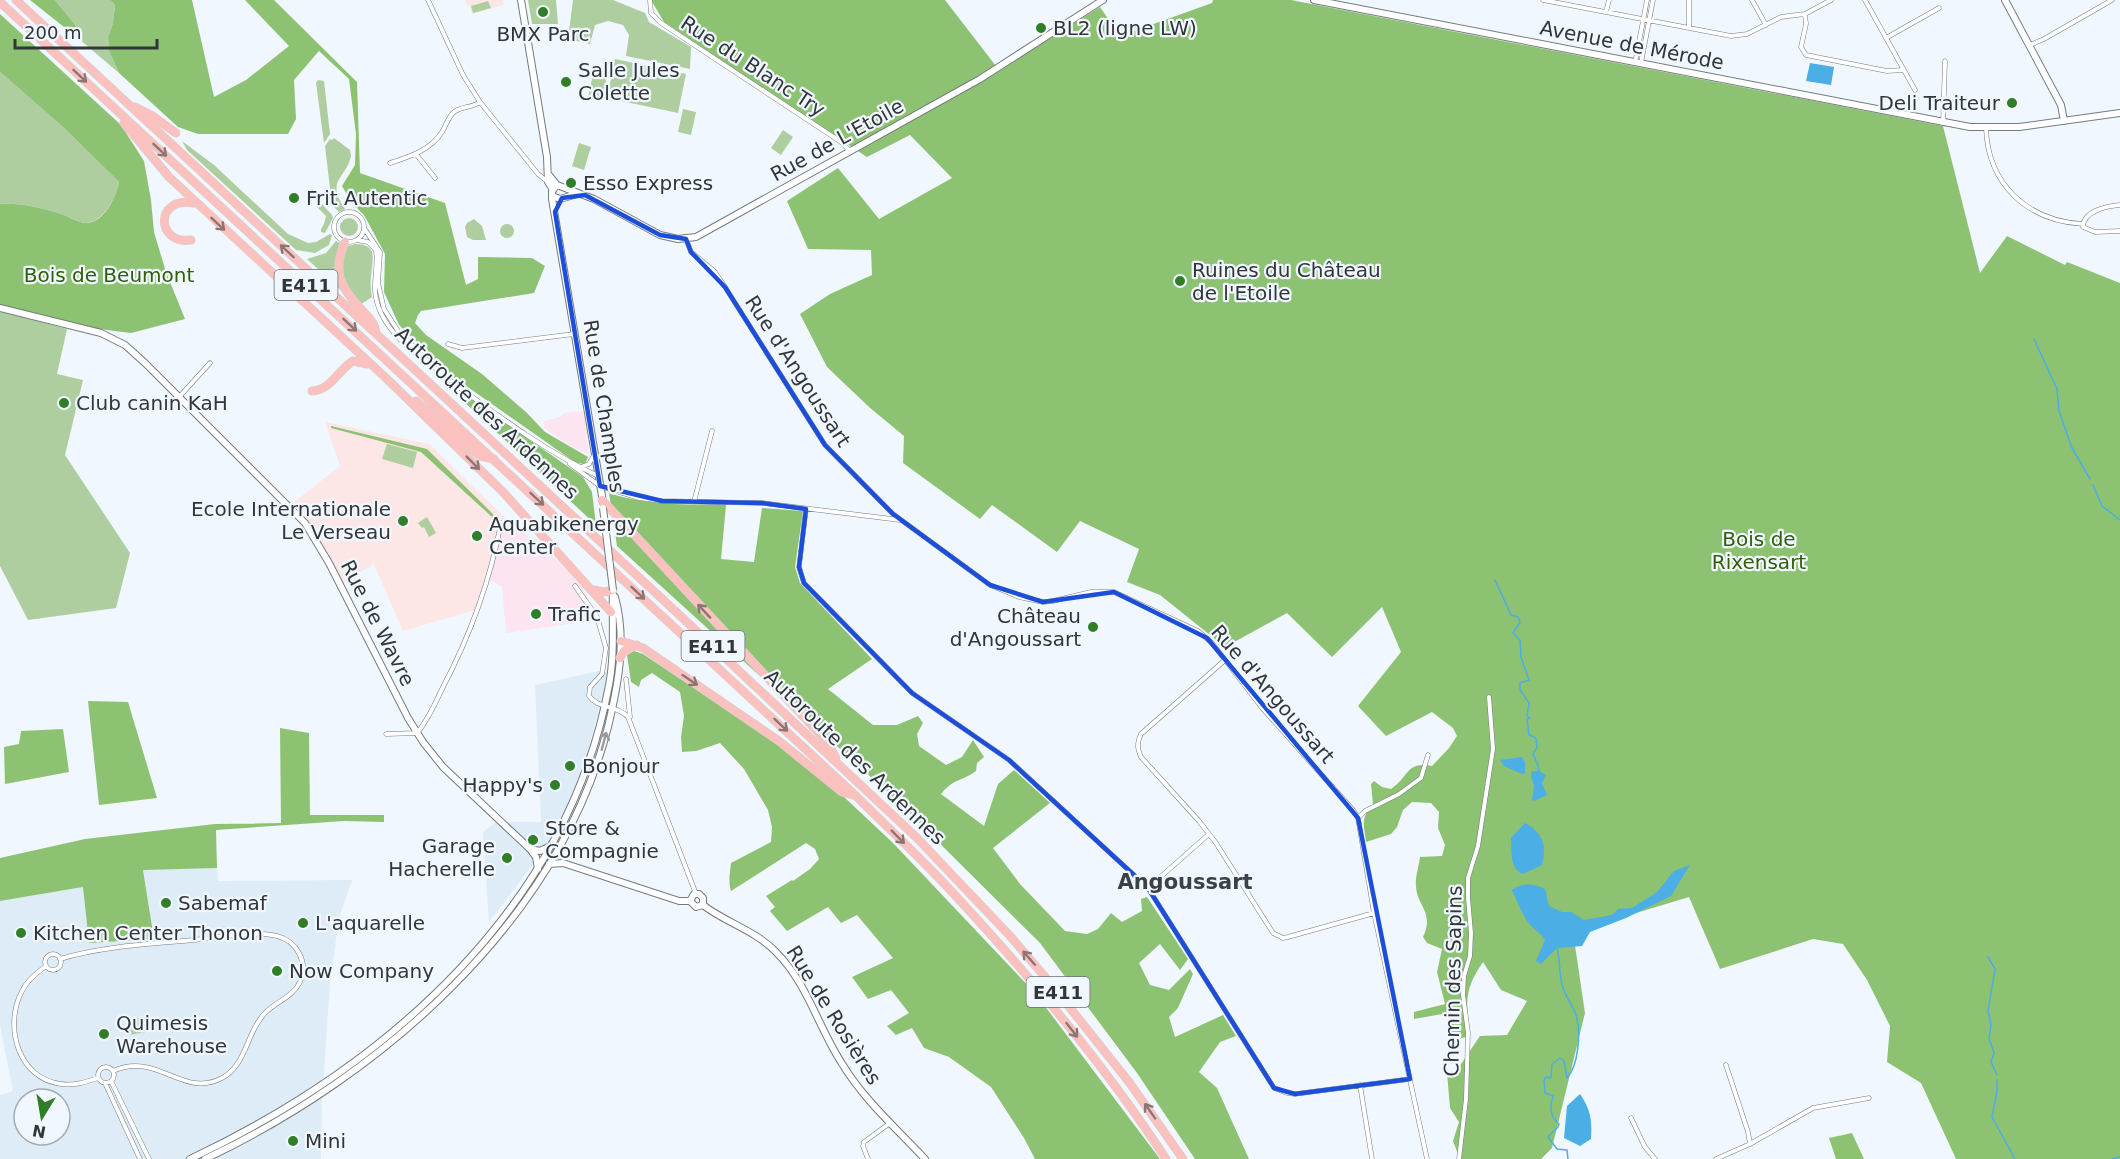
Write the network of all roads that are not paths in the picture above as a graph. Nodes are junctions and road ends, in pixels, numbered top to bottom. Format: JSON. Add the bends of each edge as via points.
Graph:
{"nodes":[{"id":1,"x":16,"y":0,"type":"edge"},
{"id":2,"x":428,"y":0,"type":"edge"},
{"id":3,"x":521,"y":0,"type":"edge"},
{"id":4,"x":650,"y":0,"type":"edge"},
{"id":5,"x":1103,"y":0,"type":"edge"},
{"id":6,"x":1314,"y":0,"type":"edge"},
{"id":7,"x":1543,"y":0,"type":"edge"},
{"id":8,"x":1609,"y":0,"type":"edge"},
{"id":9,"x":1647,"y":0,"type":"edge"},
{"id":10,"x":1653,"y":0,"type":"edge"},
{"id":11,"x":1689,"y":0,"type":"edge"},
{"id":12,"x":1752,"y":0,"type":"edge"},
{"id":13,"x":1832,"y":0,"type":"edge"},
{"id":14,"x":1865,"y":0,"type":"edge"},
{"id":15,"x":2005,"y":0,"type":"edge"},
{"id":16,"x":2112,"y":0,"type":"edge"},
{"id":17,"x":1549,"y":1,"type":"edge"},
{"id":18,"x":1825,"y":1,"type":"edge"},
{"id":19,"x":0,"y":2,"type":"edge"},
{"id":20,"x":1939,"y":8,"type":"dead end"},
{"id":21,"x":1606,"y":12,"type":"junction"},
{"id":22,"x":1805,"y":14,"type":"junction"},
{"id":23,"x":1643,"y":20,"type":"junction"},
{"id":24,"x":1649,"y":21,"type":"junction"},
{"id":25,"x":1766,"y":25,"type":"junction"},
{"id":26,"x":1689,"y":28,"type":"junction"},
{"id":27,"x":1886,"y":38,"type":"junction"},
{"id":28,"x":2029,"y":46,"type":"junction"},
{"id":29,"x":1945,"y":61,"type":"dead end"},
{"id":30,"x":1638,"y":63,"type":"junction"},
{"id":31,"x":1903,"y":70,"type":"junction"},
{"id":32,"x":1915,"y":90,"type":"dead end"},
{"id":33,"x":480,"y":102,"type":"junction"},
{"id":34,"x":127,"y":103,"type":"junction"},
{"id":35,"x":117,"y":110,"type":"junction"},
{"id":36,"x":2120,"y":113,"type":"edge"},
{"id":37,"x":2064,"y":120,"type":"junction"},
{"id":38,"x":1943,"y":123,"type":"junction"},
{"id":39,"x":1986,"y":128,"type":"junction"},
{"id":40,"x":176,"y":133,"type":"dead end"},
{"id":41,"x":850,"y":151,"type":"junction"},
{"id":42,"x":416,"y":154,"type":"junction"},
{"id":43,"x":390,"y":163,"type":"dead end"},
{"id":44,"x":435,"y":178,"type":"dead end"},
{"id":45,"x":548,"y":179,"type":"junction"},
{"id":46,"x":565,"y":189,"type":"junction"},
{"id":47,"x":554,"y":190,"type":"junction"},
{"id":48,"x":577,"y":193,"type":"junction"},
{"id":49,"x":562,"y":198,"type":"junction"},
{"id":50,"x":195,"y":203,"type":"junction"},
{"id":51,"x":2120,"y":206,"type":"edge"},
{"id":52,"x":555,"y":212,"type":"junction"},
{"id":53,"x":2083,"y":224,"type":"junction"},
{"id":54,"x":364,"y":228,"type":"junction"},
{"id":55,"x":2120,"y":231,"type":"edge"},
{"id":56,"x":687,"y":239,"type":"junction"},
{"id":57,"x":191,"y":240,"type":"dead end"},
{"id":58,"x":357,"y":240,"type":"junction"},
{"id":59,"x":345,"y":242,"type":"junction"},
{"id":60,"x":0,"y":308,"type":"edge"},
{"id":61,"x":376,"y":333,"type":"junction"},
{"id":62,"x":575,"y":334,"type":"junction"},
{"id":63,"x":448,"y":344,"type":"dead end"},
{"id":64,"x":210,"y":363,"type":"dead end"},
{"id":65,"x":430,"y":364,"type":"junction"},
{"id":66,"x":373,"y":367,"type":"junction"},
{"id":67,"x":386,"y":378,"type":"junction"},
{"id":68,"x":312,"y":391,"type":"dead end"},
{"id":69,"x":180,"y":396,"type":"junction"},
{"id":70,"x":712,"y":430,"type":"dead end"},
{"id":71,"x":594,"y":454,"type":"junction"},
{"id":72,"x":495,"y":459,"type":"junction"},
{"id":73,"x":565,"y":460,"type":"junction"},
{"id":74,"x":579,"y":467,"type":"junction"},
{"id":75,"x":598,"y":476,"type":"junction"},
{"id":76,"x":600,"y":486,"type":"junction"},
{"id":77,"x":694,"y":502,"type":"junction"},
{"id":78,"x":603,"y":504,"type":"junction"},
{"id":79,"x":806,"y":509,"type":"junction"},
{"id":80,"x":900,"y":520,"type":"junction"},
{"id":81,"x":501,"y":523,"type":"dead end"},
{"id":82,"x":575,"y":586,"type":"dead end"},
{"id":83,"x":593,"y":590,"type":"junction"},
{"id":84,"x":609,"y":591,"type":"junction"},
{"id":85,"x":614,"y":602,"type":"junction"},
{"id":86,"x":611,"y":612,"type":"junction"},
{"id":87,"x":621,"y":641,"type":"junction"},
{"id":88,"x":637,"y":645,"type":"junction"},
{"id":89,"x":620,"y":658,"type":"junction"},
{"id":90,"x":1225,"y":660,"type":"junction"},
{"id":91,"x":626,"y":679,"type":"dead end"},
{"id":92,"x":1489,"y":697,"type":"dead end"},
{"id":93,"x":605,"y":706,"type":"junction"},
{"id":94,"x":612,"y":708,"type":"junction"},
{"id":95,"x":631,"y":721,"type":"junction"},
{"id":96,"x":417,"y":733,"type":"junction"},
{"id":97,"x":386,"y":734,"type":"dead end"},
{"id":98,"x":1428,"y":755,"type":"dead end"},
{"id":99,"x":840,"y":765,"type":"junction"},
{"id":100,"x":856,"y":796,"type":"junction"},
{"id":101,"x":1358,"y":818,"type":"junction"},
{"id":102,"x":1209,"y":834,"type":"junction"},
{"id":103,"x":556,"y":845,"type":"junction"},
{"id":104,"x":530,"y":849,"type":"junction"},
{"id":105,"x":547,"y":861,"type":"junction"},
{"id":106,"x":563,"y":863,"type":"junction"},
{"id":107,"x":538,"y":869,"type":"junction"},
{"id":108,"x":1148,"y":888,"type":"junction"},
{"id":109,"x":696,"y":894,"type":"junction"},
{"id":110,"x":690,"y":901,"type":"junction"},
{"id":111,"x":703,"y":905,"type":"junction"},
{"id":112,"x":1374,"y":913,"type":"junction"},
{"id":113,"x":60,"y":959,"type":"junction"},
{"id":114,"x":46,"y":966,"type":"junction"},
{"id":115,"x":1726,"y":1065,"type":"dead end"},
{"id":116,"x":113,"y":1071,"type":"junction"},
{"id":117,"x":98,"y":1078,"type":"junction"},
{"id":118,"x":1410,"y":1079,"type":"junction"},
{"id":119,"x":111,"y":1081,"type":"junction"},
{"id":120,"x":105,"y":1083,"type":"junction"},
{"id":121,"x":1360,"y":1086,"type":"junction"},
{"id":122,"x":1869,"y":1098,"type":"dead end"},
{"id":123,"x":1631,"y":1118,"type":"dead end"},
{"id":124,"x":891,"y":1122,"type":"junction"},
{"id":125,"x":1750,"y":1144,"type":"junction"},
{"id":126,"x":140,"y":1159,"type":"edge"},
{"id":127,"x":149,"y":1159,"type":"edge"},
{"id":128,"x":190,"y":1159,"type":"edge"},
{"id":129,"x":205,"y":1159,"type":"edge"},
{"id":130,"x":868,"y":1159,"type":"edge"},
{"id":131,"x":925,"y":1159,"type":"edge"},
{"id":132,"x":1166,"y":1159,"type":"edge"},
{"id":133,"x":1183,"y":1159,"type":"edge"},
{"id":134,"x":1372,"y":1159,"type":"edge"},
{"id":135,"x":1427,"y":1159,"type":"edge"},
{"id":136,"x":1459,"y":1159,"type":"edge"},
{"id":137,"x":1655,"y":1159,"type":"edge"},
{"id":138,"x":1716,"y":1159,"type":"edge"}],
"edges":[{"from":1,"to":34,"type":"highway","name":"Autoroute des Ardennes","number":"E411"},
{"from":2,"to":33,"type":"street"},
{"from":3,"to":45,"type":"street"},
{"from":4,"to":41,"type":"street","name":"Rue du Blanc Try","via":[[651,13],[661,23]]},
{"from":5,"to":41,"type":"street","name":"Rue de L'Etoile","via":[[980,79]]},
{"from":6,"to":30,"type":"street","name":"Avenue de Mérode"},
{"from":7,"to":17,"type":"street"},
{"from":8,"to":21,"type":"street"},
{"from":9,"to":23,"type":"street"},
{"from":10,"to":24,"type":"street"},
{"from":11,"to":26,"type":"street"},
{"from":12,"to":25,"type":"street"},
{"from":13,"to":18,"type":"street"},
{"from":14,"to":27,"type":"street"},
{"from":15,"to":28,"type":"street"},
{"from":16,"to":28,"type":"street"},
{"from":17,"to":21,"type":"street"},
{"from":18,"to":22,"type":"street"},
{"from":19,"to":35,"type":"highway","name":"Autoroute des Ardennes","number":"E411","one_way":true},
{"from":20,"to":27,"type":"street"},
{"from":21,"to":23,"type":"street"},
{"from":22,"to":25,"type":"street","via":[[1781,17]]},
{"from":22,"to":31,"type":"street","via":[[1801,47],[1806,55],[1890,72]]},
{"from":23,"to":24,"type":"street"},
{"from":23,"to":30,"type":"street"},
{"from":24,"to":26,"type":"street"},
{"from":24,"to":30,"type":"street"},
{"from":25,"to":26,"type":"street","via":[[1735,36]]},
{"from":27,"to":31,"type":"street"},
{"from":28,"to":37,"type":"street","via":[[2061,105]]},
{"from":29,"to":38,"type":"street"},
{"from":30,"to":38,"type":"street","name":"Avenue de Mérode"},
{"from":31,"to":32,"type":"street"},
{"from":33,"to":42,"type":"street","via":[[455,111],[440,136]]},
{"from":33,"to":45,"type":"street","via":[[538,174]]},
{"from":34,"to":40,"type":"highway"},
{"from":61,"to":34,"type":"highway","name":"Autoroute des Ardennes","number":"E411","one_way":true},
{"from":35,"to":50,"type":"highway","via":[[120,120],[147,153]]},
{"from":35,"to":72,"type":"highway","name":"Autoroute des Ardennes","number":"E411","one_way":true},
{"from":36,"to":37,"type":"street","name":"Avenue de Mérode"},
{"from":37,"to":39,"type":"street","name":"Avenue de Mérode"},
{"from":38,"to":39,"type":"street","name":"Avenue de Mérode"},
{"from":39,"to":53,"type":"street","via":[[1993,165],[2001,181],[2021,203],[2048,218]]},
{"from":41,"to":56,"type":"street","name":"Rue de L'Etoile","via":[[709,231]]},
{"from":42,"to":43,"type":"street"},
{"from":42,"to":44,"type":"street"},
{"from":45,"to":47,"type":"street"},
{"from":46,"to":47,"type":"street"},
{"from":46,"to":48,"type":"street"},
{"from":46,"to":49,"type":"street"},
{"from":47,"to":49,"type":"street"},
{"from":47,"to":52,"type":"street","name":"Rue de Champles"},
{"from":48,"to":49,"type":"street"},
{"from":48,"to":56,"type":"street","via":[[660,235]]},
{"from":49,"to":52,"type":"street"},
{"from":50,"to":57,"type":"highway","via":[[175,203],[164,218],[173,238]]},
{"from":50,"to":66,"type":"highway","one_way":true},
{"from":51,"to":53,"type":"street","via":[[2091,214]]},
{"from":52,"to":62,"type":"street","name":"Rue de Champles"},
{"from":53,"to":55,"type":"street","via":[[2095,232]]},
{"from":54,"to":58,"type":"street"},
{"from":54,"to":59,"type":"street","via":[[356,214],[340,215],[334,229]]},
{"from":54,"to":65,"type":"street","via":[[380,252],[378,283],[384,309],[398,331]]},
{"from":56,"to":80,"type":"street","name":"Rue d'Angoussart","via":[[691,252],[725,286],[825,445]]},
{"from":58,"to":59,"type":"street"},
{"from":58,"to":65,"type":"street","via":[[368,242],[376,250],[375,293],[384,319],[396,335]]},
{"from":59,"to":61,"type":"highway","via":[[338,261],[338,276],[374,323]]},
{"from":60,"to":69,"type":"street","name":"Rue de Wavre","via":[[101,333],[125,345]]},
{"from":61,"to":99,"type":"highway","name":"Autoroute des Ardennes","number":"E411"},
{"from":62,"to":63,"type":"street","via":[[462,348]]},
{"from":62,"to":71,"type":"street","name":"Rue de Champles"},
{"from":64,"to":69,"type":"street"},
{"from":65,"to":73,"type":"street"},
{"from":66,"to":67,"type":"highway"},
{"from":66,"to":68,"type":"highway","via":[[353,361],[326,386]]},
{"from":67,"to":72,"type":"highway","via":[[480,456]]},
{"from":67,"to":83,"type":"highway","one_way":true,"via":[[510,500]]},
{"from":69,"to":96,"type":"street","name":"Rue de Wavre","via":[[310,530]]},
{"from":70,"to":77,"type":"street"},
{"from":71,"to":74,"type":"street","via":[[589,464]]},
{"from":71,"to":75,"type":"street","name":"Rue de Champles"},
{"from":72,"to":100,"type":"highway","name":"Autoroute des Ardennes","number":"E411","one_way":true},
{"from":73,"to":74,"type":"street"},
{"from":73,"to":76,"type":"street"},
{"from":74,"to":75,"type":"street"},
{"from":75,"to":76,"type":"street","name":"Rue de Champles"},
{"from":76,"to":77,"type":"street","via":[[639,498]]},
{"from":76,"to":78,"type":"street","name":"Rue de Champles"},
{"from":77,"to":79,"type":"street","via":[[762,503]]},
{"from":78,"to":84,"type":"street","name":"Rue de Champles","bridge":true},
{"from":99,"to":78,"type":"highway","one_way":true,"via":[[828,743]]},
{"from":79,"to":80,"type":"street"},
{"from":79,"to":108,"type":"street","via":[[799,567],[808,588],[912,693],[1010,760]]},
{"from":80,"to":90,"type":"street","name":"Rue d'Angoussart","via":[[995,588],[1043,602],[1090,592],[1114,592],[1198,631]]},
{"from":81,"to":96,"type":"street","via":[[479,609],[455,666]]},
{"from":82,"to":93,"type":"street","via":[[602,630],[606,648],[604,668],[590,687],[589,696]]},
{"from":83,"to":84,"type":"highway"},
{"from":83,"to":86,"type":"highway"},
{"from":84,"to":85,"type":"street","name":"Rue de Champles"},
{"from":85,"to":86,"type":"street"},
{"from":85,"to":87,"type":"street","via":[[616,635]]},
{"from":86,"to":93,"type":"street","via":[[611,667]]},
{"from":87,"to":88,"type":"highway"},
{"from":87,"to":89,"type":"street"},
{"from":88,"to":89,"type":"highway","via":[[624,651]]},
{"from":88,"to":100,"type":"highway","one_way":true,"via":[[779,741],[842,792]]},
{"from":89,"to":94,"type":"street"},
{"from":90,"to":101,"type":"street","name":"Rue d'Angoussart"},
{"from":90,"to":102,"type":"street","via":[[1137,741],[1141,757]]},
{"from":91,"to":95,"type":"street"},
{"from":92,"to":136,"type":"street","name":"Chemin des Sapins","via":[[1493,749],[1478,846],[1468,878],[1471,933],[1463,995],[1468,1033],[1467,1099]]},
{"from":93,"to":94,"type":"street"},
{"from":93,"to":103,"type":"street","via":[[588,769]]},
{"from":94,"to":95,"type":"street","via":[[625,713]]},
{"from":103,"to":94,"type":"street","one_way":true,"via":[[589,784]]},
{"from":95,"to":109,"type":"street"},
{"from":96,"to":97,"type":"street"},
{"from":96,"to":104,"type":"street","name":"Rue de Wavre","via":[[443,767]]},
{"from":98,"to":101,"type":"street","via":[[1417,781]]},
{"from":133,"to":99,"type":"highway","name":"Autoroute des Ardennes","number":"E411","one_way":true,"via":[[1124,1075],[1052,984],[917,838]]},
{"from":100,"to":132,"type":"highway","name":"Autoroute des Ardennes","number":"E411","one_way":true,"via":[[951,891],[1042,993]]},
{"from":101,"to":112,"type":"street","name":"Rue d'Angoussart"},
{"from":102,"to":108,"type":"street"},
{"from":102,"to":112,"type":"street","via":[[1278,936],[1288,938]]},
{"from":103,"to":104,"type":"street","via":[[544,850]]},
{"from":103,"to":105,"type":"street"},
{"from":103,"to":106,"type":"street"},
{"from":104,"to":107,"type":"street","name":"Rue de Wavre"},
{"from":105,"to":106,"type":"street"},
{"from":105,"to":107,"type":"street"},
{"from":105,"to":129,"type":"street","via":[[501,930],[455,984],[395,1040],[335,1085],[264,1129]]},
{"from":106,"to":110,"type":"street","via":[[679,901]]},
{"from":107,"to":128,"type":"street","via":[[451,978],[392,1034],[337,1077],[252,1129]]},
{"from":108,"to":121,"type":"street","via":[[1274,1088],[1295,1094]]},
{"from":109,"to":110,"type":"street"},
{"from":109,"to":111,"type":"street","via":[[703,898]]},
{"from":110,"to":111,"type":"street","via":[[696,907]]},
{"from":111,"to":124,"type":"street","name":"Rue de Rosières","via":[[743,927],[781,957],[805,993],[841,1063]]},
{"from":112,"to":118,"type":"street","name":"Rue d'Angoussart"},
{"from":113,"to":114,"type":"street","via":[[57,969]]},
{"from":113,"to":114,"type":"street","via":[[48,956]]},
{"from":113,"to":116,"type":"street","via":[[98,949],[249,935],[278,936],[299,952],[301,981],[259,1019],[238,1065],[221,1079],[200,1084],[187,1082],[138,1064]]},
{"from":114,"to":117,"type":"street","via":[[21,992],[13,1024],[18,1049],[33,1072],[45,1079],[71,1085]]},
{"from":115,"to":125,"type":"street"},
{"from":116,"to":117,"type":"street","via":[[102,1067]]},
{"from":116,"to":119,"type":"street"},
{"from":117,"to":120,"type":"street"},
{"from":118,"to":121,"type":"street"},
{"from":118,"to":135,"type":"street","name":"Rue d'Angoussart"},
{"from":119,"to":120,"type":"street"},
{"from":119,"to":127,"type":"street"},
{"from":120,"to":126,"type":"street"},
{"from":121,"to":134,"type":"street"},
{"from":122,"to":125,"type":"street","via":[[1813,1108]]},
{"from":123,"to":137,"type":"street"},
{"from":124,"to":130,"type":"street","via":[[864,1142]]},
{"from":124,"to":131,"type":"street","name":"Rue de Rosières"},
{"from":125,"to":138,"type":"street"}]}
